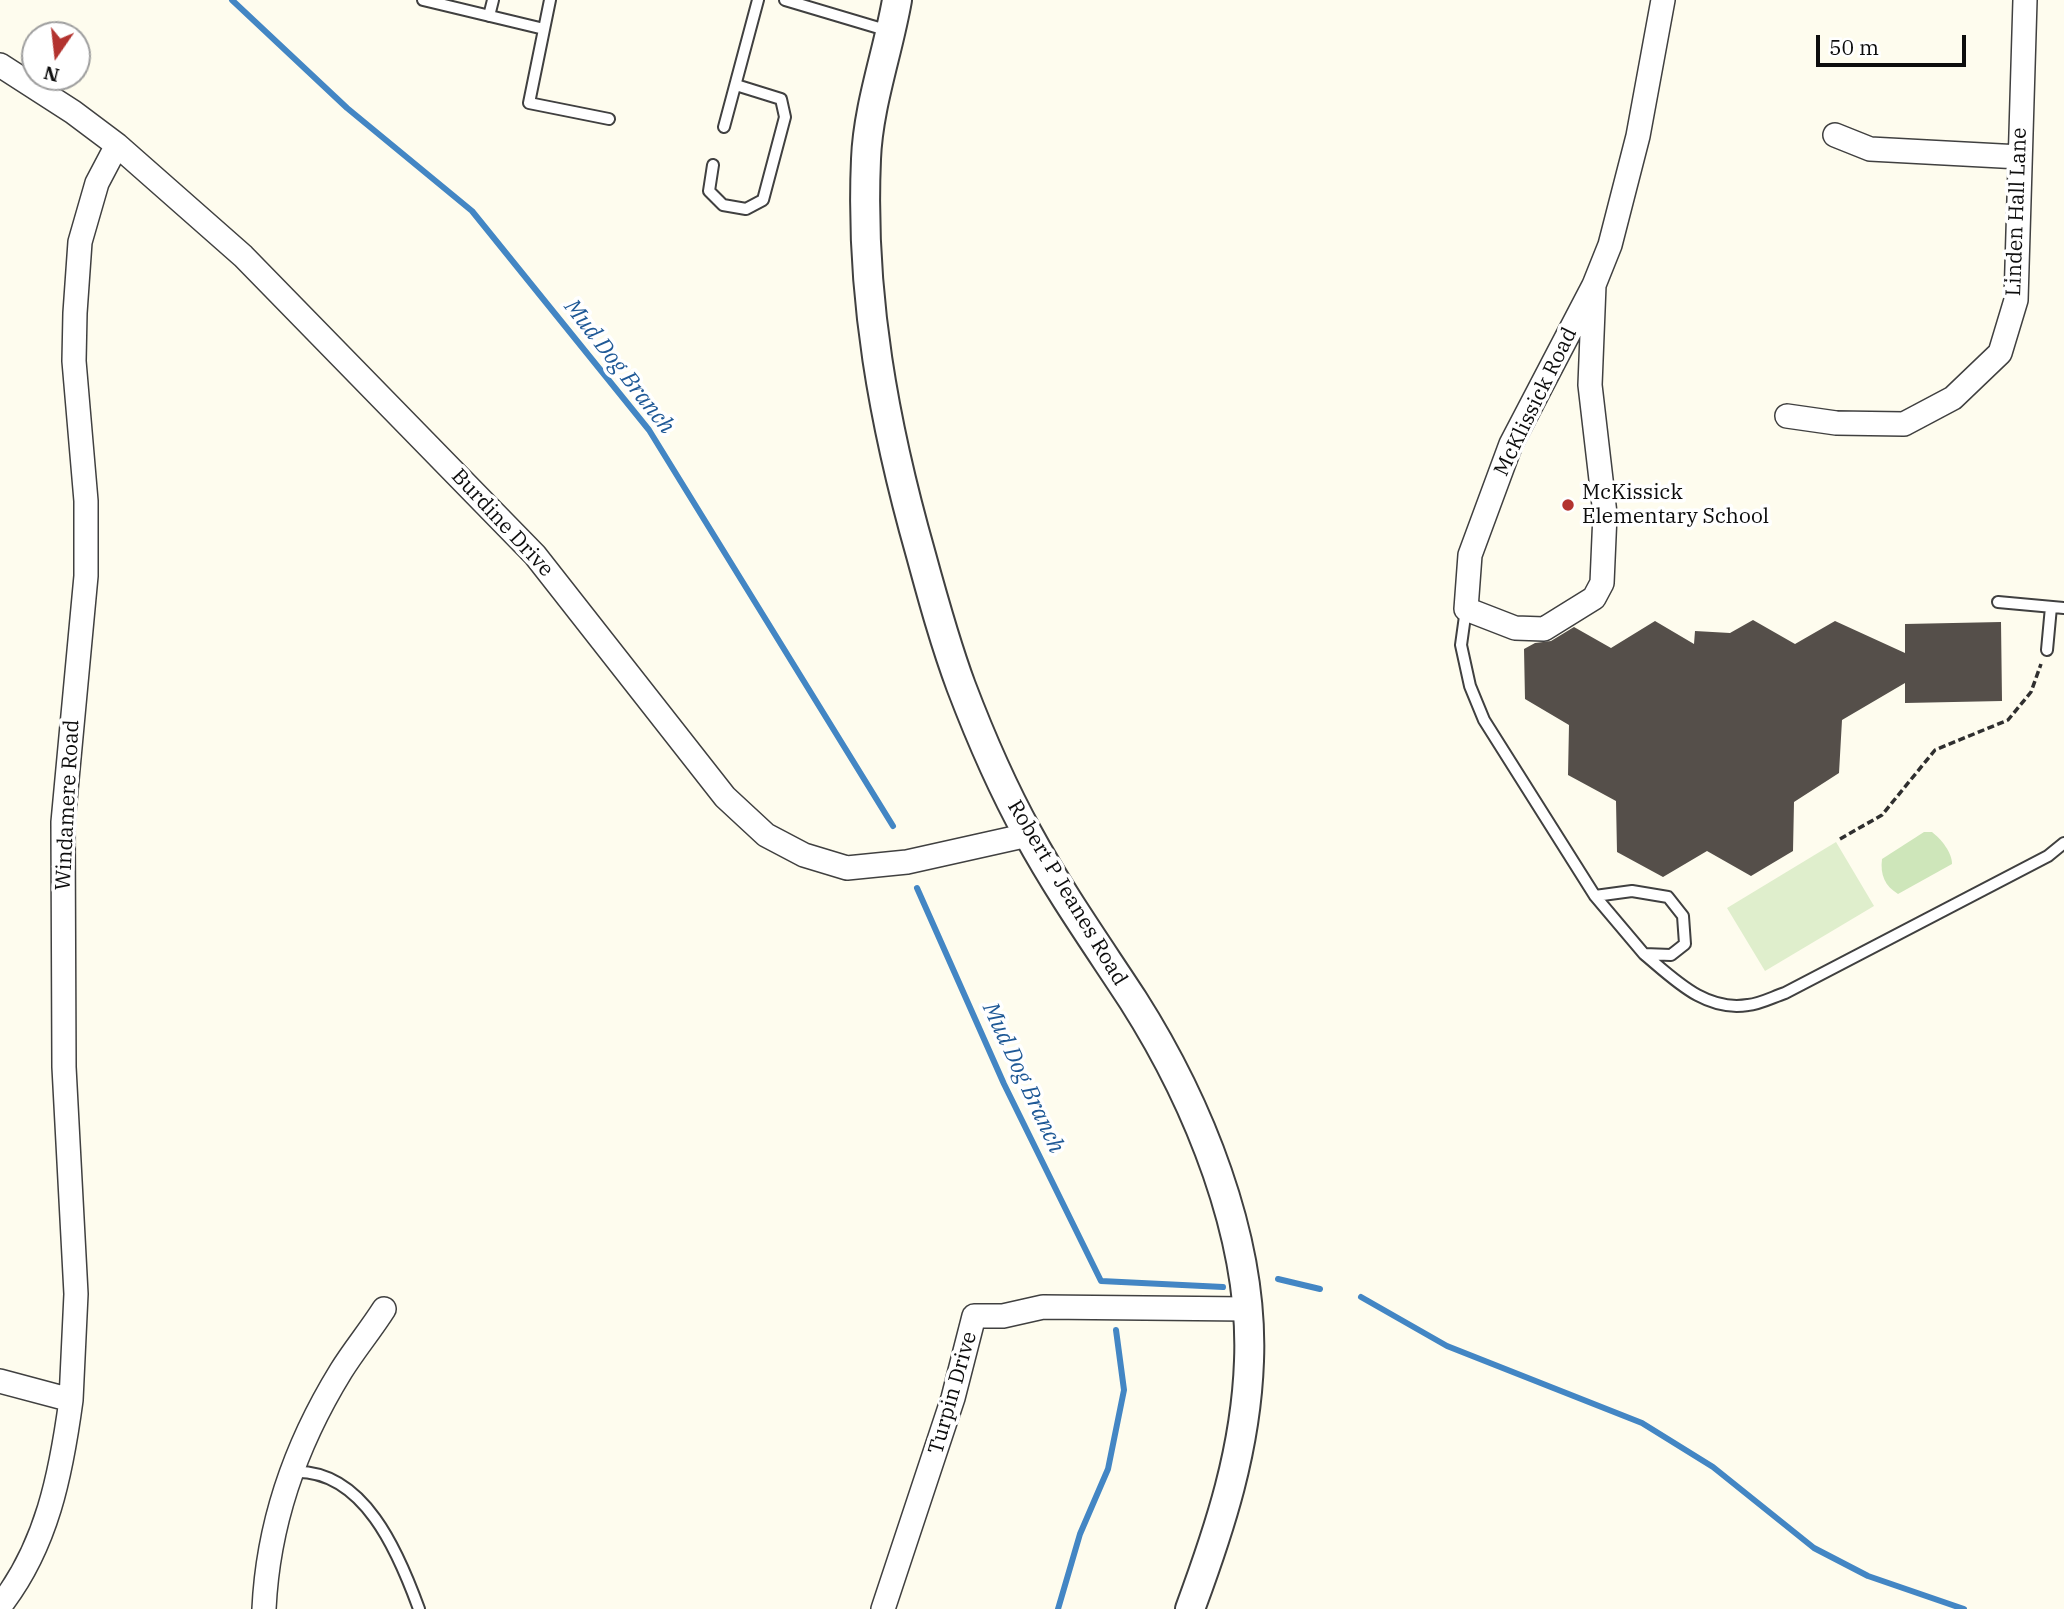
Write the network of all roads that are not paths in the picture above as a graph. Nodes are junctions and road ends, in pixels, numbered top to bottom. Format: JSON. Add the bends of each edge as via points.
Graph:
{"nodes":[{"id":1,"x":423,"y":0,"type":"edge"},
{"id":2,"x":493,"y":0,"type":"edge"},
{"id":3,"x":550,"y":0,"type":"edge"},
{"id":4,"x":758,"y":0,"type":"edge"},
{"id":5,"x":786,"y":0,"type":"edge"},
{"id":6,"x":897,"y":0,"type":"edge"},
{"id":7,"x":1663,"y":0,"type":"edge"},
{"id":8,"x":2025,"y":0,"type":"edge"},
{"id":9,"x":489,"y":16,"type":"junction"},
{"id":10,"x":544,"y":29,"type":"junction"},
{"id":11,"x":889,"y":31,"type":"junction"},
{"id":12,"x":0,"y":65,"type":"edge"},
{"id":13,"x":736,"y":85,"type":"junction"},
{"id":14,"x":609,"y":119,"type":"dead end"},
{"id":15,"x":724,"y":127,"type":"dead end"},
{"id":16,"x":1835,"y":135,"type":"dead end"},
{"id":17,"x":117,"y":145,"type":"junction"},
{"id":18,"x":2020,"y":157,"type":"junction"},
{"id":19,"x":713,"y":165,"type":"dead end"},
{"id":20,"x":1594,"y":285,"type":"junction"},
{"id":21,"x":1787,"y":416,"type":"dead end"},
{"id":22,"x":1998,"y":602,"type":"dead end"},
{"id":23,"x":2051,"y":607,"type":"junction"},
{"id":24,"x":2064,"y":608,"type":"edge"},
{"id":25,"x":1466,"y":609,"type":"junction"},
{"id":26,"x":2047,"y":650,"type":"road end"},
{"id":27,"x":1028,"y":835,"type":"junction"},
{"id":28,"x":2064,"y":843,"type":"edge"},
{"id":29,"x":1595,"y":896,"type":"junction"},
{"id":30,"x":1644,"y":954,"type":"junction"},
{"id":31,"x":1247,"y":1308,"type":"junction"},
{"id":32,"x":384,"y":1309,"type":"dead end"},
{"id":33,"x":0,"y":1381,"type":"edge"},
{"id":34,"x":71,"y":1400,"type":"junction"},
{"id":35,"x":289,"y":1472,"type":"junction"},
{"id":36,"x":0,"y":1606,"type":"edge"},
{"id":37,"x":264,"y":1609,"type":"edge"},
{"id":38,"x":419,"y":1609,"type":"edge"},
{"id":39,"x":883,"y":1609,"type":"edge"},
{"id":40,"x":1190,"y":1609,"type":"edge"}],
"edges":[{"from":1,"to":9,"type":"lane"},
{"from":2,"to":9,"type":"lane"},
{"from":3,"to":10,"type":"lane"},
{"from":4,"to":13,"type":"lane"},
{"from":5,"to":11,"type":"lane"},
{"from":6,"to":11,"type":"street","name":"Robert P Jeanes Road"},
{"from":7,"to":20,"type":"street","name":"McKlissick Road","via":[[1638,136],[1610,245]]},
{"from":8,"to":18,"type":"street","name":"Linden Hall Lane"},
{"from":9,"to":10,"type":"lane"},
{"from":10,"to":14,"type":"lane","via":[[528,103]]},
{"from":11,"to":27,"type":"street","name":"Robert P Jeanes Road","via":[[866,156],[869,319],[881,392],[904,495],[944,635],[961,685]]},
{"from":12,"to":17,"type":"street","name":"Burdine Drive"},
{"from":13,"to":15,"type":"lane"},
{"from":13,"to":19,"type":"lane","via":[[781,99],[785,117],[763,200],[746,209],[723,205],[709,191]]},
{"from":16,"to":18,"type":"street","via":[[1871,149]]},
{"from":17,"to":27,"type":"street","name":"Burdine Drive","via":[[243,256],[535,555],[725,797],[766,835],[804,855],[847,868],[906,862]]},
{"from":17,"to":34,"type":"street","name":"Windamere Road","via":[[97,183],[80,242],[75,313],[86,576],[63,822],[64,1067],[76,1294]]},
{"from":18,"to":21,"type":"street","name":"Linden Hall Lane","via":[[2016,300],[2000,353],[1953,398],[1904,424],[1836,423]]},
{"from":20,"to":25,"type":"street","name":"McKlissick Road","via":[[1511,444],[1470,555]]},
{"from":20,"to":25,"type":"street","name":"McKlissick Road","via":[[1590,385],[1605,514],[1602,583],[1594,598],[1544,629],[1516,628]]},
{"from":22,"to":23,"type":"lane"},
{"from":23,"to":24,"type":"lane"},
{"from":23,"to":26,"type":"lane"},
{"from":25,"to":29,"type":"lane","via":[[1461,645],[1470,685],[1485,720]]},
{"from":27,"to":31,"type":"street","name":"Robert P Jeanes Road","via":[[1161,1048],[1200,1131],[1233,1223]]},
{"from":28,"to":30,"type":"lane","via":[[1785,993],[1748,1006],[1722,1005],[1690,993]]},
{"from":29,"to":30,"type":"lane"},
{"from":29,"to":30,"type":"lane","via":[[1632,891],[1668,897],[1683,916],[1685,944],[1671,956]]},
{"from":31,"to":39,"type":"street","name":"Turpin Drive","via":[[1043,1307],[974,1316],[953,1398]]},
{"from":31,"to":40,"type":"street","name":"Robert P Jeanes Road","via":[[1249,1363],[1237,1465]]},
{"from":32,"to":35,"type":"street","via":[[333,1384]]},
{"from":33,"to":34,"type":"street"},
{"from":34,"to":36,"type":"street","name":"Windamere Road","via":[[62,1466],[43,1531],[20,1580]]},
{"from":35,"to":37,"type":"street","via":[[273,1530]]},
{"from":35,"to":38,"type":"lane","via":[[326,1477],[349,1490],[385,1533]]}]}
